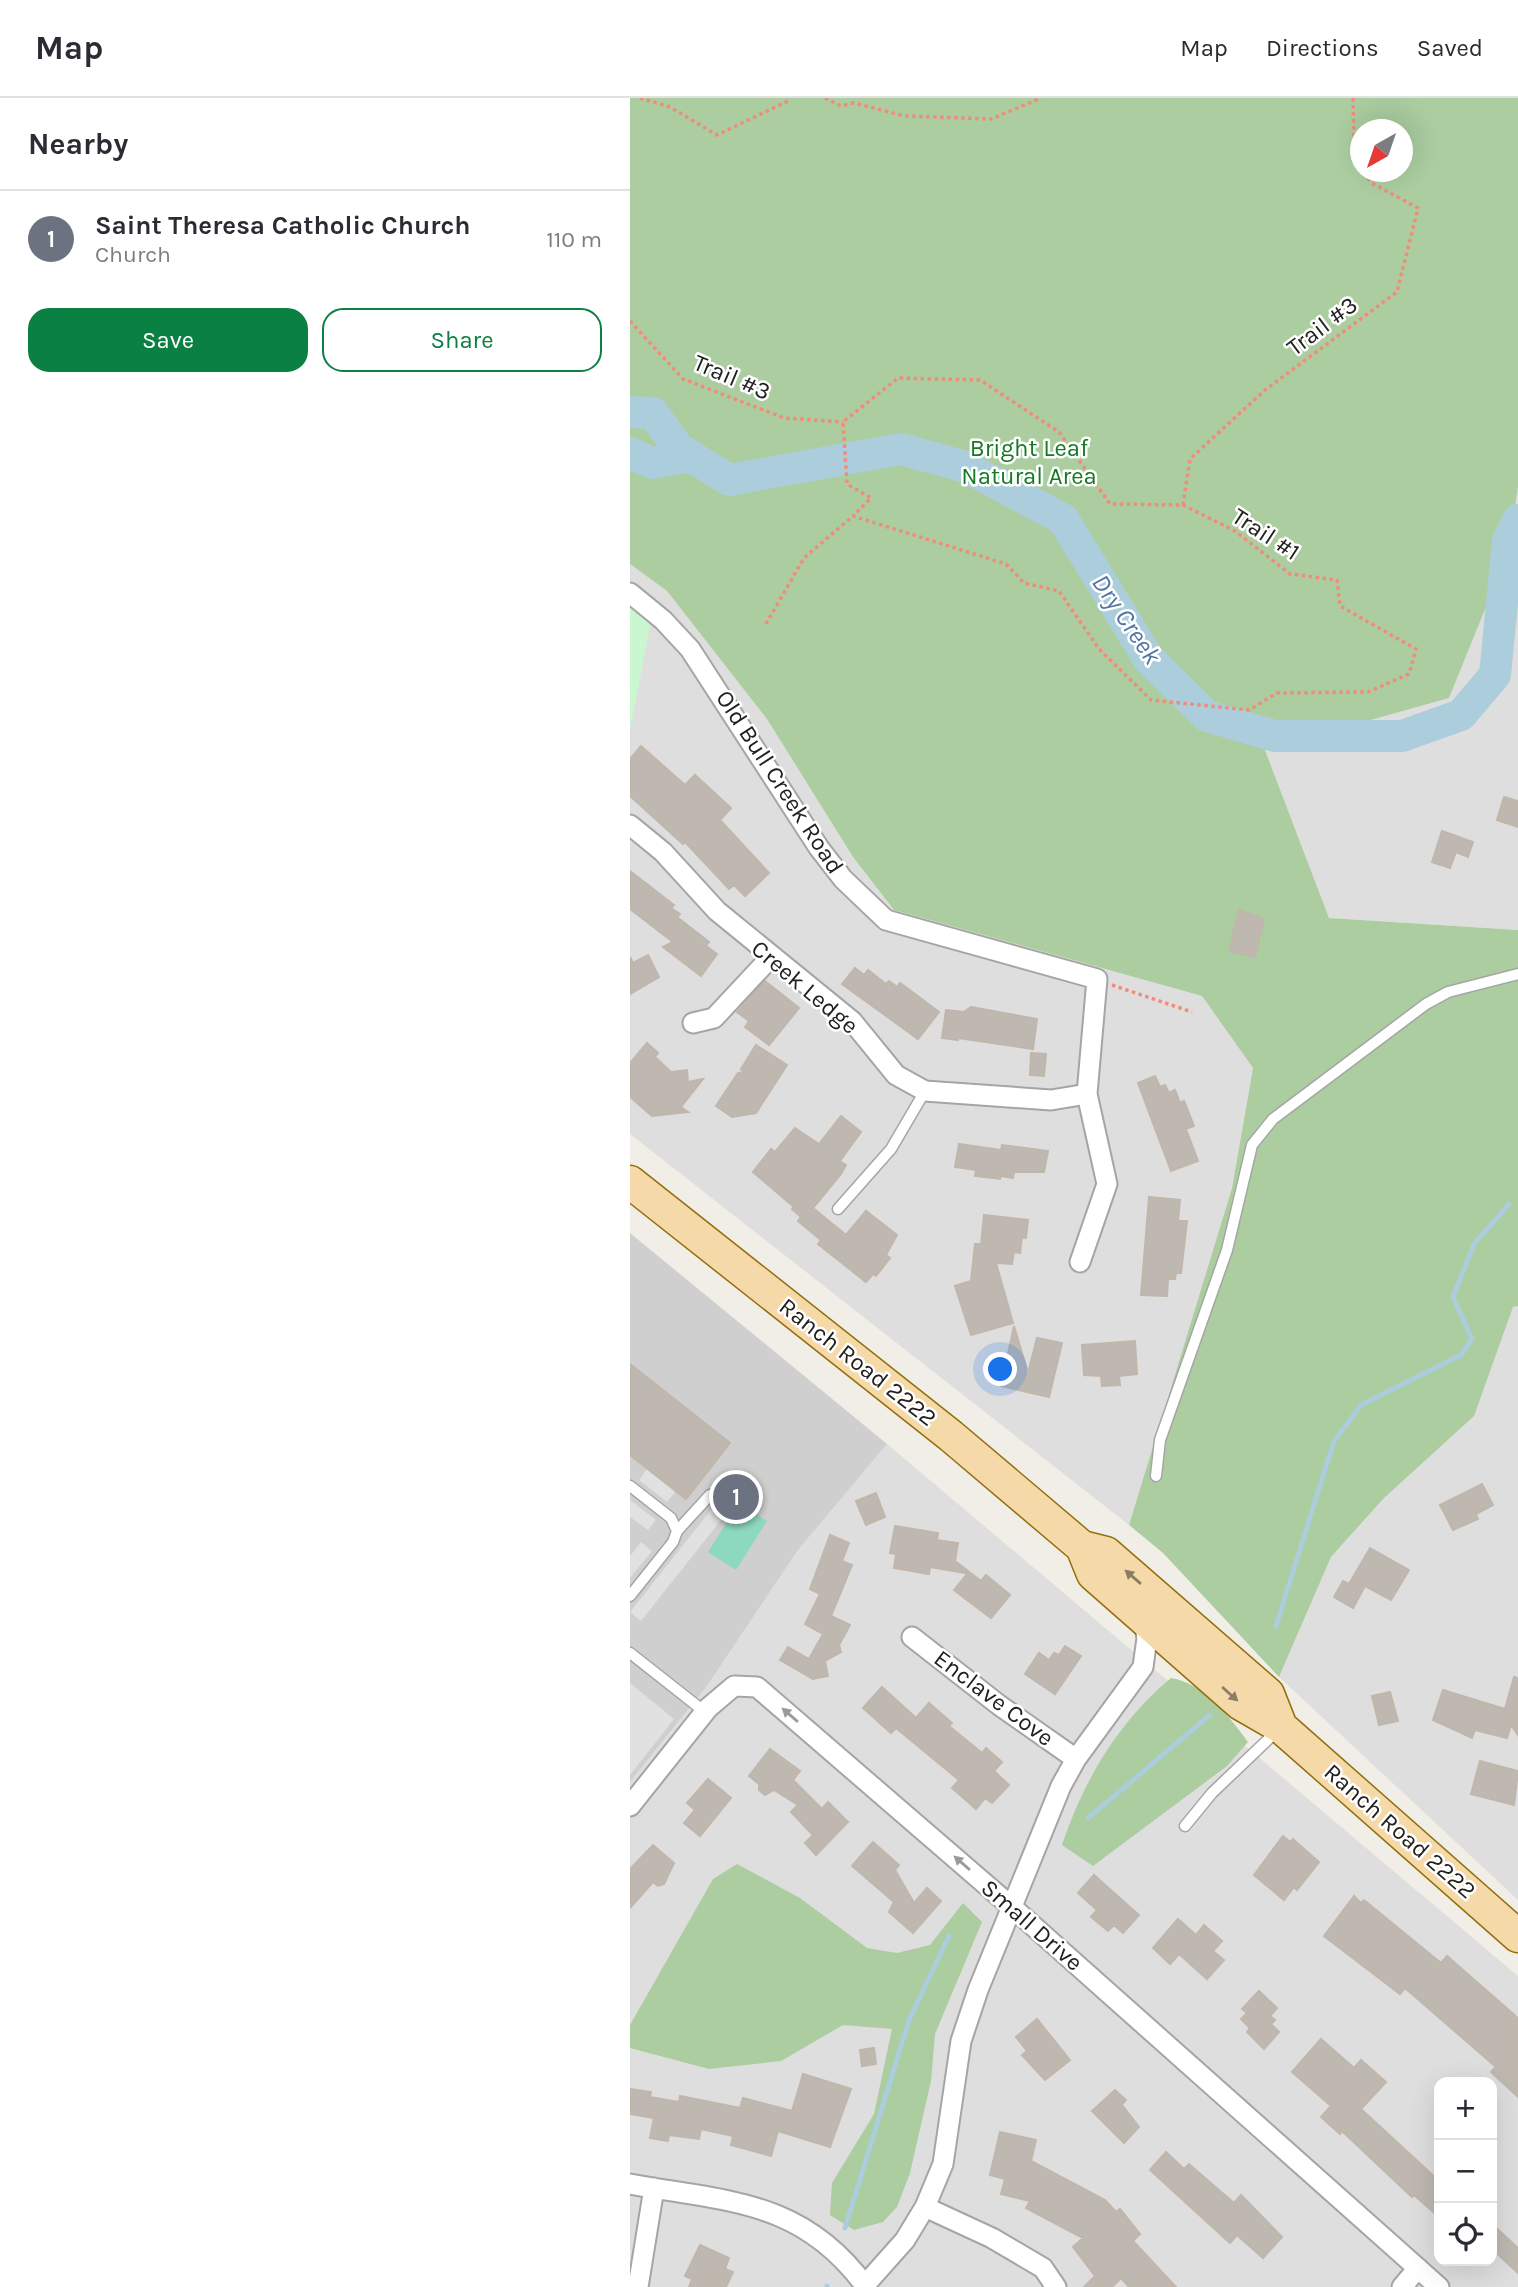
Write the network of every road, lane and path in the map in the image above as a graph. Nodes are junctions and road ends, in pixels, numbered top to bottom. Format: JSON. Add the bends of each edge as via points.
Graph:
{"nodes":[{"id":1,"x":640,"y":98,"type":"edge"},
{"id":2,"x":787,"y":98,"type":"edge"},
{"id":3,"x":825,"y":98,"type":"edge"},
{"id":4,"x":1041,"y":98,"type":"edge"},
{"id":5,"x":1353,"y":98,"type":"edge"},
{"id":6,"x":1353,"y":119,"type":"edge"},
{"id":7,"x":1370,"y":182,"type":"edge"},
{"id":8,"x":630,"y":321,"type":"edge"},
{"id":9,"x":843,"y":422,"type":"junction"},
{"id":10,"x":1182,"y":505,"type":"junction"},
{"id":11,"x":853,"y":516,"type":"junction"},
{"id":12,"x":630,"y":593,"type":"edge"},
{"id":13,"x":766,"y":624,"type":"dead end"},
{"id":14,"x":630,"y":825,"type":"edge"},
{"id":15,"x":771,"y":958,"type":"junction"},
{"id":16,"x":1518,"y":974,"type":"edge"},
{"id":17,"x":1097,"y":979,"type":"junction"},
{"id":18,"x":1192,"y":1012,"type":"dead end"},
{"id":19,"x":693,"y":1023,"type":"dead end"},
{"id":20,"x":925,"y":1091,"type":"junction"},
{"id":21,"x":1087,"y":1094,"type":"junction"},
{"id":22,"x":630,"y":1182,"type":"edge"},
{"id":23,"x":838,"y":1209,"type":"dead end"},
{"id":24,"x":1080,"y":1262,"type":"dead end"},
{"id":25,"x":1156,"y":1476,"type":"dead end"},
{"id":26,"x":630,"y":1486,"type":"edge"},
{"id":27,"x":710,"y":1495,"type":"dead end"},
{"id":28,"x":677,"y":1531,"type":"junction"},
{"id":29,"x":1082,"y":1547,"type":"junction"},
{"id":30,"x":630,"y":1596,"type":"edge"},
{"id":31,"x":1143,"y":1616,"type":"junction"},
{"id":32,"x":912,"y":1637,"type":"dead end"},
{"id":33,"x":630,"y":1653,"type":"edge"},
{"id":34,"x":1189,"y":1657,"type":"junction"},
{"id":35,"x":1143,"y":1667,"type":"junction"},
{"id":36,"x":705,"y":1712,"type":"junction"},
{"id":37,"x":1281,"y":1727,"type":"junction"},
{"id":38,"x":1076,"y":1759,"type":"junction"},
{"id":39,"x":630,"y":1806,"type":"edge"},
{"id":40,"x":1185,"y":1826,"type":"dead end"},
{"id":41,"x":1013,"y":1908,"type":"junction"},
{"id":42,"x":1518,"y":1936,"type":"edge"},
{"id":43,"x":630,"y":2184,"type":"edge"},
{"id":44,"x":654,"y":2188,"type":"junction"},
{"id":45,"x":925,"y":2207,"type":"junction"},
{"id":46,"x":1418,"y":2268,"type":"junction"},
{"id":47,"x":865,"y":2286,"type":"edge"},
{"id":48,"x":638,"y":2287,"type":"edge"},
{"id":49,"x":1056,"y":2287,"type":"edge"},
{"id":50,"x":1402,"y":2287,"type":"edge"},
{"id":51,"x":1439,"y":2287,"type":"edge"}],
"edges":[{"from":1,"to":2,"type":"path","via":[[670,107],[717,135]]},
{"from":3,"to":4,"type":"path","via":[[841,106],[854,103],[905,116],[992,119]]},
{"from":5,"to":6,"type":"path"},
{"from":7,"to":10,"type":"path","name":"Trail #3","via":[[1418,208],[1397,292],[1265,390],[1190,459]]},
{"from":8,"to":9,"type":"path","name":"Trail #3","via":[[683,379],[784,418]]},
{"from":9,"to":10,"type":"path","name":"Trail #1","via":[[898,378],[980,380],[1059,432],[1110,504]]},
{"from":9,"to":11,"type":"path","via":[[847,485],[871,498]]},
{"from":10,"to":11,"type":"path","name":"Trail #1","via":[[1234,531],[1290,574],[1337,580],[1340,606],[1416,649],[1409,674],[1368,692],[1277,693],[1249,710],[1151,699],[1099,649],[1059,591],[1024,583],[1006,564]]},
{"from":11,"to":13,"type":"path","via":[[804,558]]},
{"from":12,"to":17,"type":"street","name":"Old Bull Creek Road","via":[[690,649],[819,848],[843,879],[886,920]]},
{"from":14,"to":15,"type":"street","name":"Creek Ledge"},
{"from":15,"to":19,"type":"street","via":[[714,1018]]},
{"from":15,"to":20,"type":"street","name":"Creek Ledge","via":[[852,1021],[896,1075]]},
{"from":16,"to":25,"type":"lane","via":[[1448,992],[1426,1004],[1273,1119],[1252,1145],[1227,1250],[1160,1440]]},
{"from":17,"to":18,"type":"path"},
{"from":17,"to":21,"type":"street"},
{"from":20,"to":21,"type":"street","name":"Creek Ledge","via":[[1051,1100]]},
{"from":20,"to":23,"type":"lane","via":[[891,1149]]},
{"from":21,"to":24,"type":"street","via":[[1107,1184]]},
{"from":22,"to":29,"type":"main road","name":"Ranch Road 2222","via":[[951,1436]]},
{"from":26,"to":28,"type":"lane","via":[[671,1518]]},
{"from":27,"to":28,"type":"lane"},
{"from":28,"to":30,"type":"lane"},
{"from":29,"to":31,"type":"main road","name":"Ranch Road 2222","via":[[1093,1574]]},
{"from":37,"to":29,"type":"main road","name":"Ranch Road 2222","one_way":true,"via":[[1268,1694],[1106,1553]]},
{"from":31,"to":34,"type":"main road","name":"Ranch Road 2222"},
{"from":31,"to":35,"type":"street","via":[[1147,1638]]},
{"from":32,"to":38,"type":"street","name":"Enclave Cove"},
{"from":33,"to":36,"type":"lane"},
{"from":34,"to":35,"type":"street"},
{"from":34,"to":37,"type":"main road","name":"Ranch Road 2222","one_way":true,"via":[[1241,1704]]},
{"from":35,"to":38,"type":"street"},
{"from":36,"to":39,"type":"street","name":"Small Drive"},
{"from":41,"to":36,"type":"street","name":"Small Drive","one_way":true,"via":[[757,1687],[734,1686]]},
{"from":37,"to":40,"type":"lane","via":[[1212,1793]]},
{"from":37,"to":42,"type":"main road","name":"Ranch Road 2222"},
{"from":38,"to":41,"type":"street"},
{"from":41,"to":45,"type":"street","via":[[961,2041],[943,2164]]},
{"from":41,"to":46,"type":"street","name":"Small Drive"},
{"from":43,"to":44,"type":"street"},
{"from":44,"to":47,"type":"street","via":[[715,2196],[779,2213],[836,2251]]},
{"from":44,"to":48,"type":"street"},
{"from":45,"to":47,"type":"street","via":[[905,2240]]},
{"from":45,"to":49,"type":"street","via":[[1043,2268]]},
{"from":46,"to":50,"type":"street"},
{"from":46,"to":51,"type":"street","name":"Small Drive"}]}
